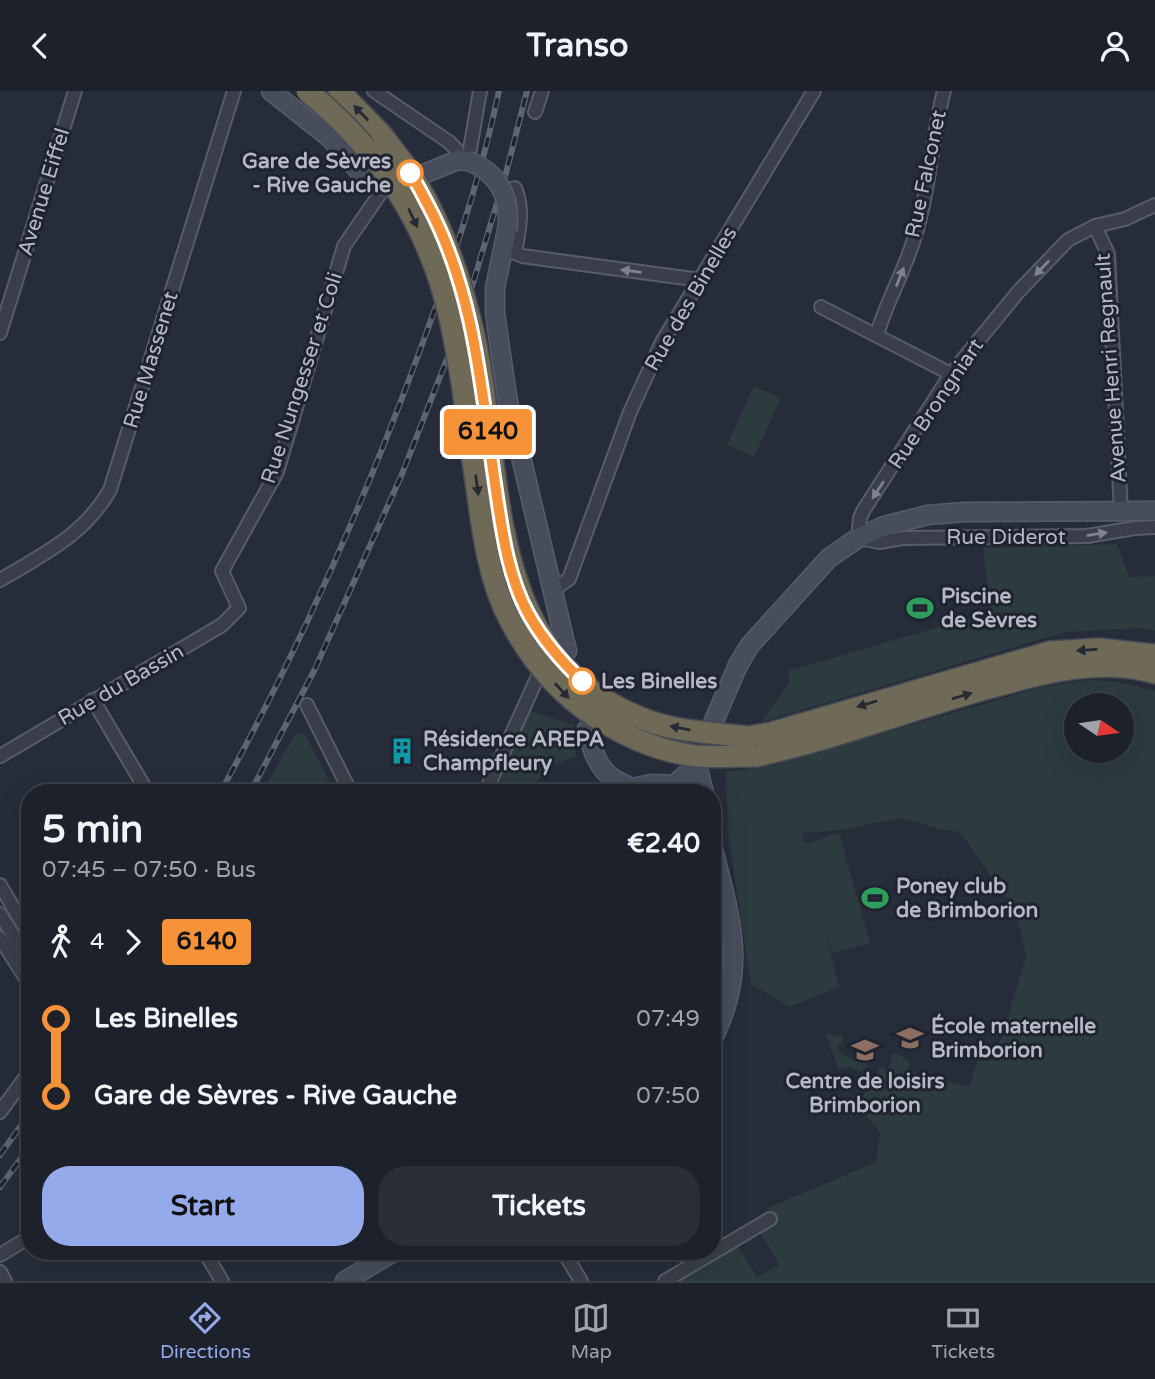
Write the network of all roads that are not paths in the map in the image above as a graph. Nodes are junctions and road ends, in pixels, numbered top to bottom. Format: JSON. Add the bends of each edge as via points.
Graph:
{"nodes":[{"id":1,"x":75,"y":91,"type":"edge"},
{"id":2,"x":234,"y":91,"type":"edge"},
{"id":3,"x":271,"y":91,"type":"edge"},
{"id":4,"x":307,"y":91,"type":"edge"},
{"id":5,"x":339,"y":91,"type":"edge"},
{"id":6,"x":374,"y":91,"type":"edge"},
{"id":7,"x":480,"y":91,"type":"edge"},
{"id":8,"x":542,"y":91,"type":"edge"},
{"id":9,"x":814,"y":91,"type":"edge"},
{"id":10,"x":944,"y":91,"type":"edge"},
{"id":11,"x":535,"y":112,"type":"dead end"},
{"id":12,"x":463,"y":160,"type":"junction"},
{"id":13,"x":426,"y":173,"type":"dead end"},
{"id":14,"x":384,"y":188,"type":"joint"},
{"id":15,"x":504,"y":193,"type":"junction"},
{"id":16,"x":1155,"y":205,"type":"edge"},
{"id":17,"x":1095,"y":226,"type":"junction"},
{"id":18,"x":698,"y":282,"type":"junction"},
{"id":19,"x":821,"y":307,"type":"dead end"},
{"id":20,"x":0,"y":333,"type":"edge"},
{"id":21,"x":877,"y":334,"type":"junction"},
{"id":22,"x":951,"y":374,"type":"junction"},
{"id":23,"x":1121,"y":512,"type":"junction"},
{"id":24,"x":1155,"y":512,"type":"edge"},
{"id":25,"x":1155,"y":527,"type":"edge"},
{"id":26,"x":858,"y":538,"type":"junction"},
{"id":27,"x":0,"y":580,"type":"edge"},
{"id":28,"x":553,"y":590,"type":"junction"},
{"id":29,"x":239,"y":608,"type":"joint"},
{"id":30,"x":561,"y":625,"type":"junction"},
{"id":31,"x":567,"y":651,"type":"dead end"},
{"id":32,"x":1155,"y":655,"type":"edge"},
{"id":33,"x":1155,"y":673,"type":"edge"},
{"id":34,"x":93,"y":700,"type":"junction"},
{"id":35,"x":307,"y":705,"type":"dead end"},
{"id":36,"x":713,"y":723,"type":"dead end"},
{"id":37,"x":587,"y":729,"type":"dead end"},
{"id":38,"x":752,"y":746,"type":"junction"},
{"id":39,"x":0,"y":757,"type":"edge"},
{"id":40,"x":143,"y":784,"type":"edge"},
{"id":41,"x":346,"y":784,"type":"edge"},
{"id":42,"x":489,"y":784,"type":"edge"},
{"id":43,"x":624,"y":784,"type":"edge"},
{"id":44,"x":678,"y":784,"type":"edge"},
{"id":45,"x":701,"y":784,"type":"edge"},
{"id":46,"x":721,"y":880,"type":"edge"},
{"id":47,"x":0,"y":885,"type":"edge"},
{"id":48,"x":0,"y":914,"type":"edge"},
{"id":49,"x":21,"y":921,"type":"edge"},
{"id":50,"x":0,"y":937,"type":"edge"},
{"id":51,"x":21,"y":948,"type":"edge"},
{"id":52,"x":21,"y":971,"type":"edge"},
{"id":53,"x":721,"y":1021,"type":"edge"},
{"id":54,"x":21,"y":1083,"type":"edge"},
{"id":55,"x":0,"y":1112,"type":"edge"},
{"id":56,"x":770,"y":1219,"type":"dead end"},
{"id":57,"x":21,"y":1242,"type":"edge"},
{"id":58,"x":721,"y":1248,"type":"edge"},
{"id":59,"x":0,"y":1255,"type":"edge"},
{"id":60,"x":209,"y":1260,"type":"edge"},
{"id":61,"x":380,"y":1260,"type":"edge"},
{"id":62,"x":568,"y":1260,"type":"edge"},
{"id":63,"x":701,"y":1260,"type":"edge"},
{"id":64,"x":0,"y":1272,"type":"edge"},
{"id":65,"x":5,"y":1281,"type":"edge"},
{"id":66,"x":222,"y":1281,"type":"edge"},
{"id":67,"x":345,"y":1281,"type":"edge"},
{"id":68,"x":581,"y":1281,"type":"edge"},
{"id":69,"x":665,"y":1281,"type":"edge"}],
"edges":[{"from":1,"to":20,"type":"street","name":"Avenue Eiffel"},
{"from":2,"to":27,"type":"street","name":"Rue Massenet","via":[[110,490],[82,528]]},
{"from":3,"to":14,"type":"street","via":[[330,138],[365,178]]},
{"from":4,"to":38,"type":"highway","one_way":true,"bridge":true,"via":[[329,108],[380,164],[409,208],[433,262],[448,309],[496,584],[510,621],[541,669],[571,700],[623,735],[661,749],[697,756]]},
{"from":38,"to":5,"type":"highway","one_way":true,"bridge":true,"via":[[649,721],[603,698],[556,656],[528,614],[501,526],[474,336],[444,236],[413,176],[382,135]]},
{"from":6,"to":12,"type":"street","via":[[449,142]]},
{"from":7,"to":12,"type":"street"},
{"from":8,"to":11,"type":"street"},
{"from":9,"to":18,"type":"street","name":"Rue des Binelles"},
{"from":21,"to":10,"type":"street","name":"Rue Falconet","one_way":true,"via":[[919,219]]},
{"from":12,"to":13,"type":"street"},
{"from":12,"to":15,"type":"street","bridge":true,"via":[[488,171]]},
{"from":14,"to":29,"type":"street","name":"Rue Nungesser et Coli","via":[[344,246],[277,472],[222,571]]},
{"from":18,"to":15,"type":"street","one_way":true,"via":[[515,253],[519,198],[515,188]]},
{"from":15,"to":28,"type":"street","bridge":true,"via":[[507,230],[495,288],[495,313],[508,402]]},
{"from":16,"to":17,"type":"street","name":"Rue Brongniart"},
{"from":17,"to":22,"type":"street","name":"Rue Brongniart","one_way":true,"via":[[1068,240]]},
{"from":17,"to":23,"type":"street","name":"Avenue Henri Regnault","via":[[1108,254]]},
{"from":18,"to":28,"type":"street","name":"Rue des Binelles","via":[[662,342],[630,412],[569,579]]},
{"from":19,"to":21,"type":"street"},
{"from":21,"to":22,"type":"street"},
{"from":22,"to":26,"type":"street","name":"Rue Brongniart","one_way":true,"via":[[863,512]]},
{"from":23,"to":24,"type":"street"},
{"from":23,"to":26,"type":"street","via":[[928,515]]},
{"from":26,"to":25,"type":"street","name":"Rue Diderot","one_way":true,"via":[[1087,536]]},
{"from":26,"to":36,"type":"street","via":[[829,558],[754,639]]},
{"from":28,"to":30,"type":"street"},
{"from":29,"to":34,"type":"street","name":"Rue du Bassin","via":[[222,625]]},
{"from":30,"to":31,"type":"street"},
{"from":30,"to":42,"type":"street"},
{"from":32,"to":38,"type":"highway","one_way":true,"via":[[1099,649],[1050,652],[771,733]]},
{"from":38,"to":33,"type":"highway","one_way":true,"via":[[790,748],[1044,673],[1102,667]]},
{"from":34,"to":39,"type":"street","name":"Rue du Bassin"},
{"from":34,"to":40,"type":"street"},
{"from":35,"to":41,"type":"street"},
{"from":37,"to":43,"type":"street","via":[[600,766]]},
{"from":44,"to":45,"type":"street","via":[[696,765]]},
{"from":46,"to":53,"type":"street","via":[[733,946],[733,978]]},
{"from":47,"to":49,"type":"street"},
{"from":48,"to":51,"type":"street"},
{"from":50,"to":52,"type":"street"},
{"from":54,"to":55,"type":"street"},
{"from":56,"to":58,"type":"street"},
{"from":57,"to":59,"type":"street"},
{"from":60,"to":66,"type":"street"},
{"from":61,"to":67,"type":"street"},
{"from":62,"to":68,"type":"street"},
{"from":63,"to":69,"type":"street"},
{"from":64,"to":65,"type":"street"}]}
